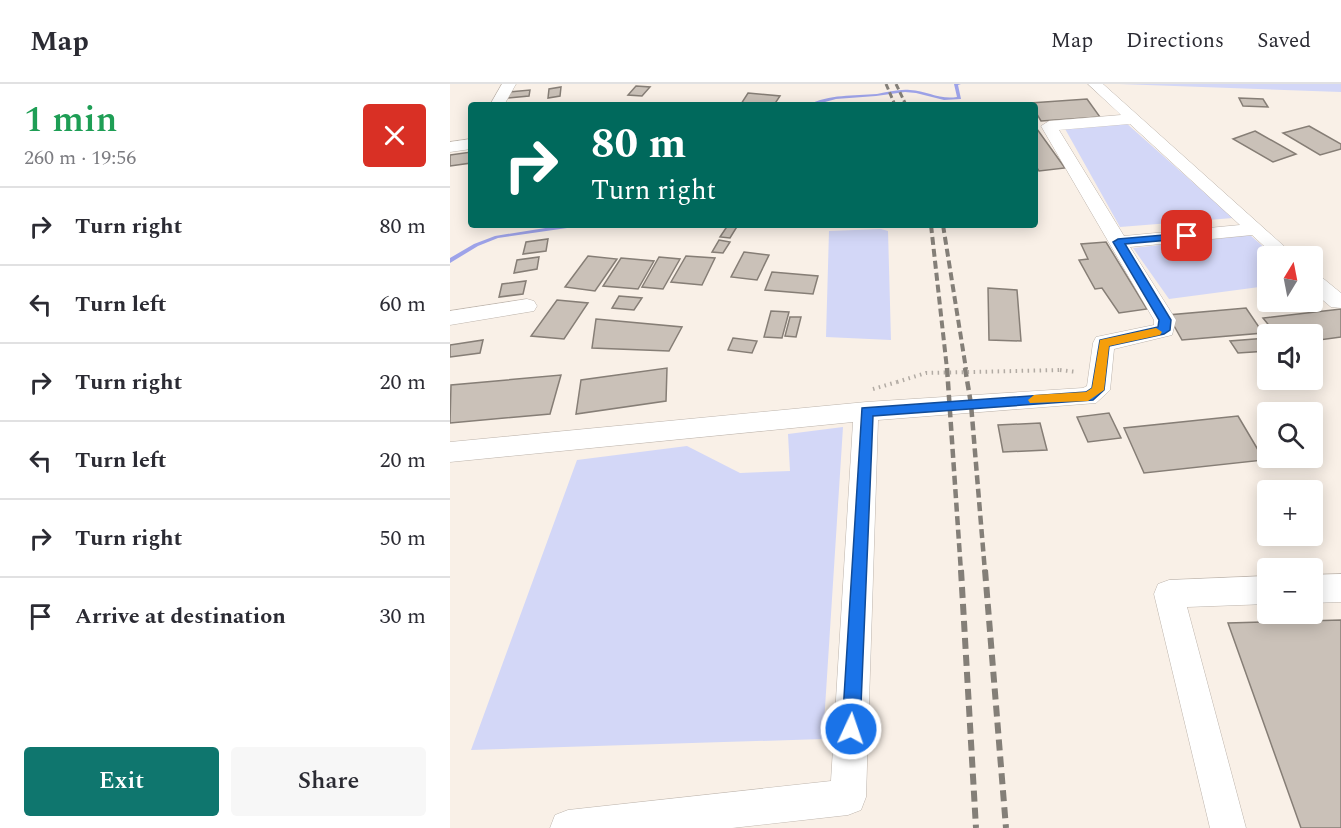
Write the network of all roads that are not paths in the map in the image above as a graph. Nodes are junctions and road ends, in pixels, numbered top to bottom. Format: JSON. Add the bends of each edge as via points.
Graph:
{"nodes":[{"id":1,"x":509,"y":84,"type":"edge"},
{"id":2,"x":1095,"y":84,"type":"edge"},
{"id":3,"x":499,"y":102,"type":"edge"},
{"id":4,"x":1132,"y":119,"type":"junction"},
{"id":5,"x":468,"y":144,"type":"edge"},
{"id":6,"x":450,"y":147,"type":"edge"},
{"id":7,"x":1256,"y":229,"type":"junction"},
{"id":8,"x":1118,"y":242,"type":"junction"},
{"id":9,"x":1275,"y":246,"type":"edge"},
{"id":10,"x":1323,"y":289,"type":"edge"},
{"id":11,"x":1338,"y":302,"type":"dead end"},
{"id":12,"x":527,"y":306,"type":"dead end"},
{"id":13,"x":450,"y":318,"type":"edge"},
{"id":14,"x":867,"y":411,"type":"junction"},
{"id":15,"x":450,"y":452,"type":"edge"},
{"id":16,"x":1341,"y":588,"type":"edge"},
{"id":17,"x":1323,"y":589,"type":"edge"},
{"id":18,"x":1257,"y":590,"type":"edge"},
{"id":19,"x":568,"y":828,"type":"edge"},
{"id":20,"x":1228,"y":828,"type":"edge"}],
"edges":[{"from":1,"to":3,"type":"street"},
{"from":2,"to":4,"type":"street"},
{"from":4,"to":7,"type":"street"},
{"from":4,"to":8,"type":"street","via":[[1049,126]]},
{"from":5,"to":6,"type":"street"},
{"from":7,"to":8,"type":"street"},
{"from":7,"to":9,"type":"street"},
{"from":8,"to":14,"type":"street","via":[[1165,320],[1164,330],[1104,343],[1098,390],[1088,397]]},
{"from":10,"to":11,"type":"street"},
{"from":12,"to":13,"type":"street"},
{"from":14,"to":15,"type":"street"},
{"from":14,"to":19,"type":"street","via":[[848,797]]},
{"from":16,"to":17,"type":"street"},
{"from":18,"to":20,"type":"street","via":[[1169,594]]}]}
